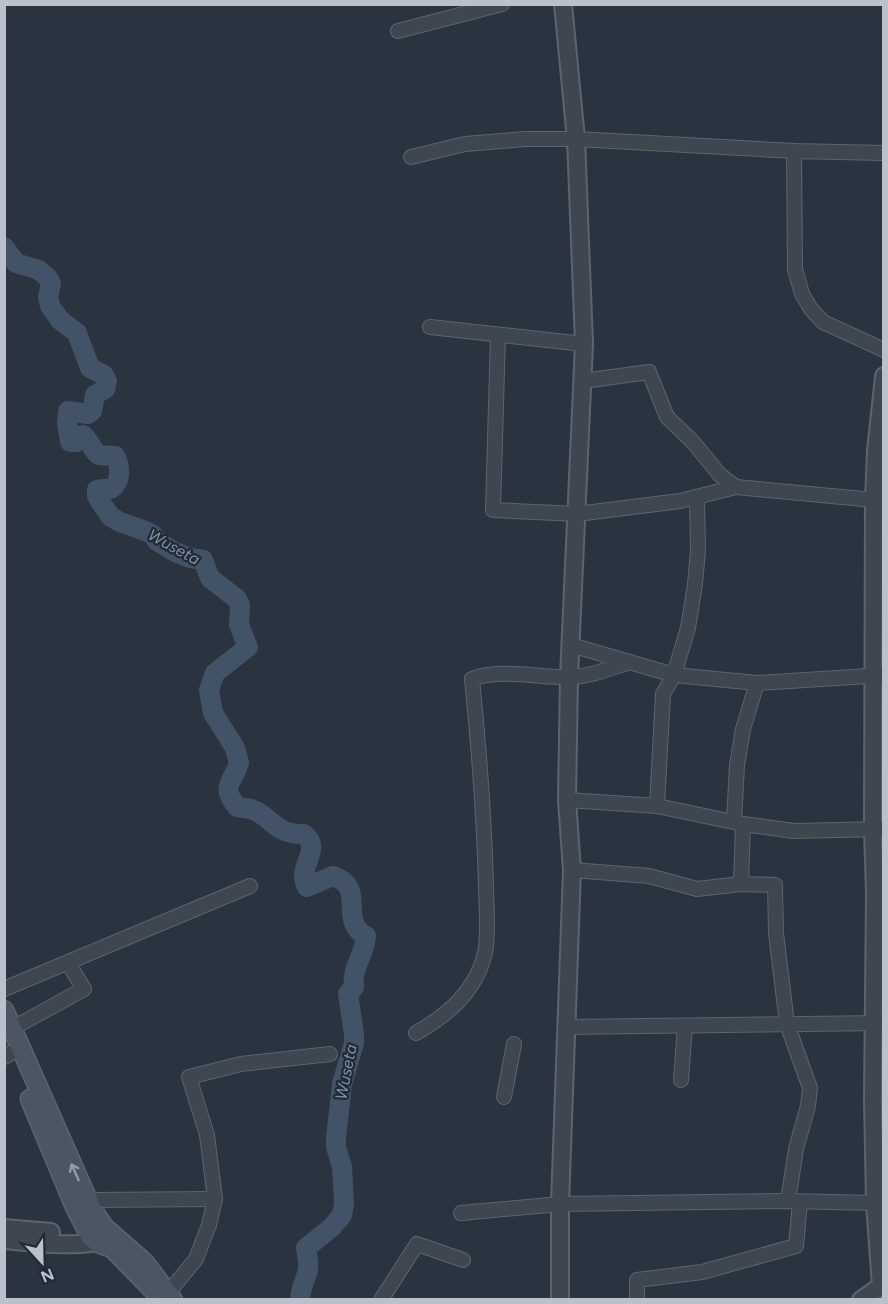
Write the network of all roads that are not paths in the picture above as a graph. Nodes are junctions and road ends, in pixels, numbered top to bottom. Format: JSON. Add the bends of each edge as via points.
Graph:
{"nodes":[{"id":1,"x":502,"y":4,"type":"edge"},
{"id":2,"x":563,"y":4,"type":"edge"},
{"id":3,"x":398,"y":31,"type":"dead end"},
{"id":4,"x":576,"y":139,"type":"junction"},
{"id":5,"x":794,"y":152,"type":"junction"},
{"id":6,"x":884,"y":153,"type":"edge"},
{"id":7,"x":411,"y":157,"type":"dead end"},
{"id":8,"x":430,"y":327,"type":"dead end"},
{"id":9,"x":498,"y":335,"type":"junction"},
{"id":10,"x":584,"y":344,"type":"junction"},
{"id":11,"x":884,"y":350,"type":"edge"},
{"id":12,"x":884,"y":376,"type":"edge"},
{"id":13,"x":583,"y":381,"type":"junction"},
{"id":14,"x":736,"y":487,"type":"junction"},
{"id":15,"x":697,"y":497,"type":"junction"},
{"id":16,"x":874,"y":500,"type":"junction"},
{"id":17,"x":577,"y":514,"type":"junction"},
{"id":18,"x":571,"y":645,"type":"junction"},
{"id":19,"x":630,"y":662,"type":"junction"},
{"id":20,"x":674,"y":675,"type":"junction"},
{"id":21,"x":879,"y":675,"type":"edge"},
{"id":22,"x":569,"y":677,"type":"junction"},
{"id":23,"x":757,"y":683,"type":"junction"},
{"id":24,"x":567,"y":800,"type":"junction"},
{"id":25,"x":657,"y":806,"type":"junction"},
{"id":26,"x":739,"y":823,"type":"junction"},
{"id":27,"x":878,"y":829,"type":"edge"},
{"id":28,"x":572,"y":870,"type":"junction"},
{"id":29,"x":741,"y":884,"type":"junction"},
{"id":30,"x":250,"y":886,"type":"dead end"},
{"id":31,"x":68,"y":963,"type":"junction"},
{"id":32,"x":4,"y":989,"type":"edge"},
{"id":33,"x":4,"y":1010,"type":"edge"},
{"id":34,"x":879,"y":1023,"type":"edge"},
{"id":35,"x":787,"y":1024,"type":"junction"},
{"id":36,"x":685,"y":1026,"type":"junction"},
{"id":37,"x":565,"y":1028,"type":"junction"},
{"id":38,"x":416,"y":1033,"type":"dead end"},
{"id":39,"x":8,"y":1044,"type":"edge"},
{"id":40,"x":514,"y":1044,"type":"dead end"},
{"id":41,"x":330,"y":1054,"type":"dead end"},
{"id":42,"x":681,"y":1080,"type":"dead end"},
{"id":43,"x":504,"y":1097,"type":"dead end"},
{"id":44,"x":215,"y":1199,"type":"junction"},
{"id":45,"x":92,"y":1200,"type":"dead end"},
{"id":46,"x":794,"y":1202,"type":"junction"},
{"id":47,"x":875,"y":1203,"type":"junction"},
{"id":48,"x":560,"y":1204,"type":"junction"},
{"id":49,"x":461,"y":1214,"type":"dead end"},
{"id":50,"x":4,"y":1228,"type":"edge"},
{"id":51,"x":101,"y":1235,"type":"junction"},
{"id":52,"x":4,"y":1240,"type":"edge"},
{"id":53,"x":463,"y":1260,"type":"dead end"},
{"id":54,"x":882,"y":1285,"type":"edge"},
{"id":55,"x":167,"y":1297,"type":"edge"},
{"id":56,"x":381,"y":1299,"type":"edge"},
{"id":57,"x":560,"y":1299,"type":"edge"},
{"id":58,"x":637,"y":1299,"type":"edge"},
{"id":59,"x":861,"y":1299,"type":"edge"}],
"edges":[{"from":1,"to":3,"type":"street"},
{"from":2,"to":4,"type":"street"},
{"from":4,"to":5,"type":"street"},
{"from":4,"to":7,"type":"street","via":[[465,144]]},
{"from":4,"to":10,"type":"street"},
{"from":5,"to":6,"type":"street"},
{"from":5,"to":11,"type":"street","via":[[795,269],[802,294],[823,322]]},
{"from":8,"to":9,"type":"street"},
{"from":9,"to":10,"type":"street"},
{"from":9,"to":17,"type":"street","via":[[493,510]]},
{"from":10,"to":13,"type":"street"},
{"from":12,"to":16,"type":"street"},
{"from":13,"to":14,"type":"street","via":[[649,372],[667,417]]},
{"from":13,"to":17,"type":"street"},
{"from":14,"to":15,"type":"street"},
{"from":14,"to":16,"type":"street"},
{"from":15,"to":17,"type":"street"},
{"from":15,"to":20,"type":"street","via":[[695,584],[688,628]]},
{"from":16,"to":21,"type":"street"},
{"from":17,"to":18,"type":"street"},
{"from":18,"to":19,"type":"street"},
{"from":18,"to":22,"type":"street"},
{"from":19,"to":20,"type":"street"},
{"from":19,"to":22,"type":"street","via":[[590,675]]},
{"from":20,"to":23,"type":"street"},
{"from":20,"to":25,"type":"street","via":[[663,694]]},
{"from":21,"to":23,"type":"street"},
{"from":21,"to":27,"type":"street"},
{"from":22,"to":24,"type":"street"},
{"from":22,"to":38,"type":"street","via":[[486,674],[472,680],[481,765],[486,952],[476,977],[459,1002],[440,1020]]},
{"from":23,"to":26,"type":"street","via":[[737,765]]},
{"from":24,"to":25,"type":"street"},
{"from":24,"to":28,"type":"street"},
{"from":25,"to":26,"type":"street"},
{"from":26,"to":27,"type":"street","via":[[794,831]]},
{"from":26,"to":29,"type":"street"},
{"from":27,"to":34,"type":"street","via":[[875,892]]},
{"from":28,"to":29,"type":"street","via":[[649,876],[697,889]]},
{"from":28,"to":37,"type":"street"},
{"from":29,"to":35,"type":"street","via":[[775,885],[776,933]]},
{"from":30,"to":31,"type":"street"},
{"from":31,"to":32,"type":"street"},
{"from":31,"to":39,"type":"street","via":[[84,989]]},
{"from":33,"to":39,"type":"main road"},
{"from":34,"to":35,"type":"street"},
{"from":34,"to":47,"type":"street"},
{"from":35,"to":36,"type":"street"},
{"from":35,"to":46,"type":"street","via":[[810,1088],[796,1149]]},
{"from":36,"to":37,"type":"street"},
{"from":36,"to":42,"type":"street"},
{"from":37,"to":48,"type":"street"},
{"from":51,"to":39,"type":"main road","one_way":true},
{"from":39,"to":51,"type":"main road","via":[[71,1198]]},
{"from":40,"to":43,"type":"street"},
{"from":41,"to":44,"type":"street","via":[[241,1064],[189,1077],[207,1135]]},
{"from":44,"to":45,"type":"street"},
{"from":44,"to":55,"type":"street","via":[[196,1259]]},
{"from":46,"to":47,"type":"street"},
{"from":46,"to":48,"type":"street"},
{"from":46,"to":58,"type":"street","via":[[796,1246],[702,1272],[638,1280]]},
{"from":47,"to":54,"type":"street"},
{"from":48,"to":49,"type":"street"},
{"from":48,"to":57,"type":"street"},
{"from":50,"to":51,"type":"street"},
{"from":51,"to":52,"type":"street","via":[[57,1244]]},
{"from":51,"to":55,"type":"main road","via":[[145,1263]]},
{"from":53,"to":56,"type":"street","via":[[417,1244]]},
{"from":54,"to":59,"type":"street"}]}
